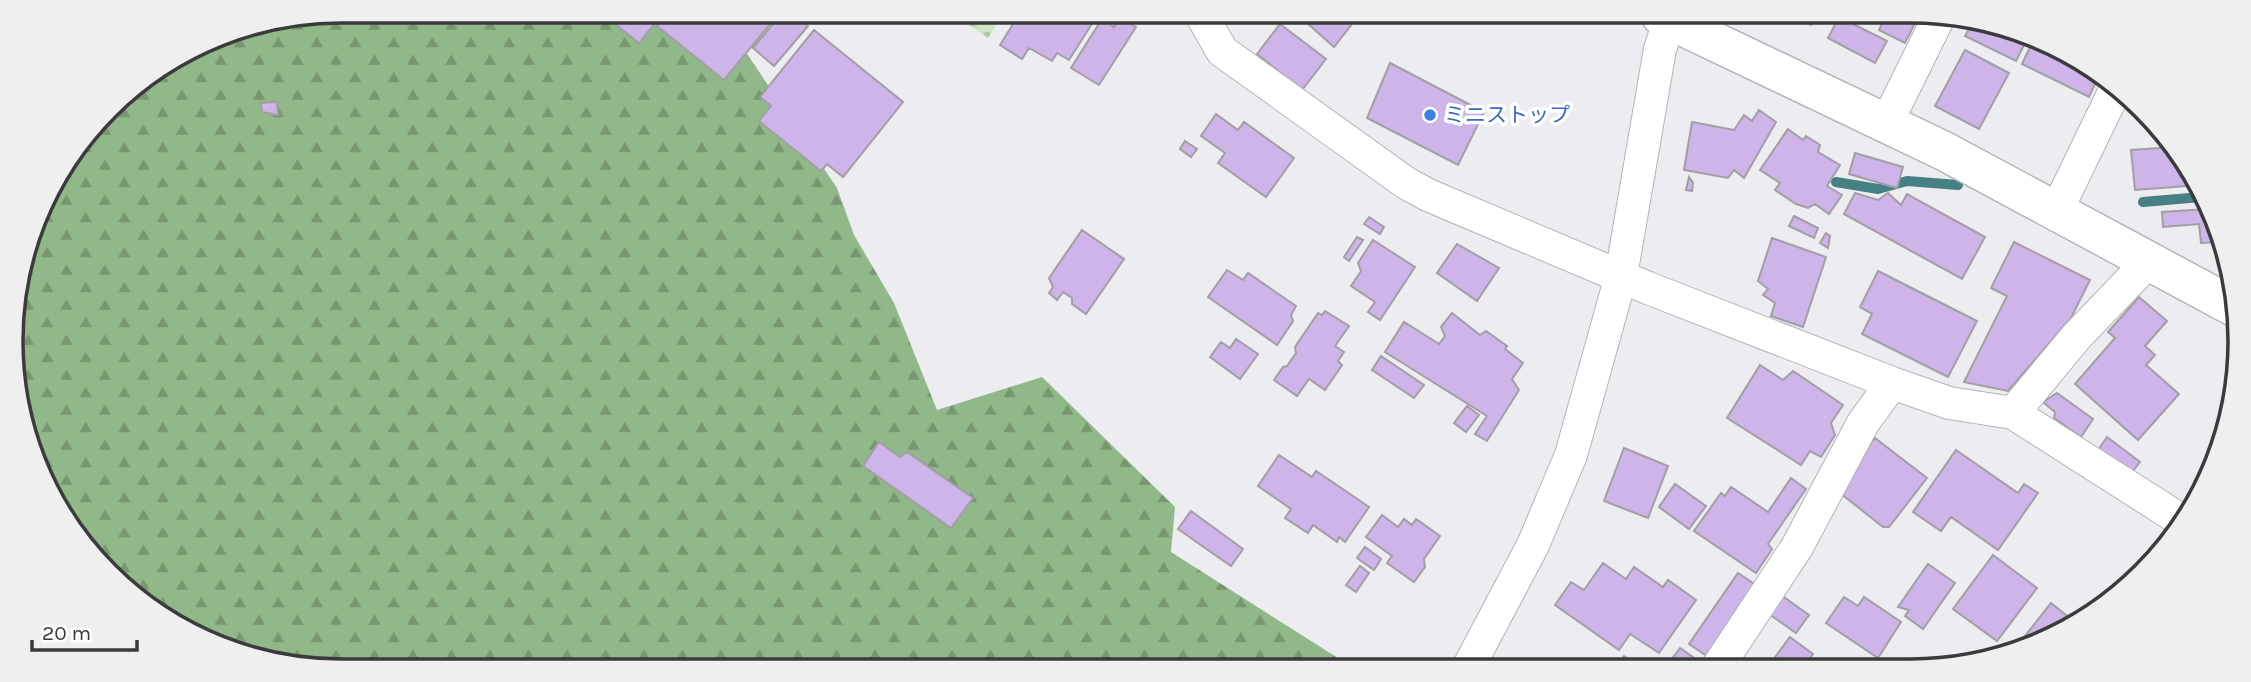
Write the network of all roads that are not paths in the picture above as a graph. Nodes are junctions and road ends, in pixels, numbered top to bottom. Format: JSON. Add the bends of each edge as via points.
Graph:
{"nodes":[{"id":1,"x":1206,"y":23,"type":"edge"},
{"id":2,"x":1666,"y":23,"type":"edge"},
{"id":3,"x":1679,"y":23,"type":"edge"},
{"id":4,"x":1936,"y":23,"type":"edge"},
{"id":5,"x":2113,"y":96,"type":"edge"},
{"id":6,"x":1886,"y":124,"type":"junction"},
{"id":7,"x":2057,"y":210,"type":"junction"},
{"id":8,"x":2150,"y":260,"type":"junction"},
{"id":9,"x":1621,"y":276,"type":"junction"},
{"id":10,"x":2226,"y":303,"type":"edge"},
{"id":11,"x":1892,"y":383,"type":"junction"},
{"id":12,"x":2012,"y":413,"type":"junction"},
{"id":13,"x":2175,"y":517,"type":"edge"},
{"id":14,"x":1473,"y":659,"type":"edge"},
{"id":15,"x":1723,"y":659,"type":"edge"}],
"edges":[{"from":1,"to":9,"type":"street","via":[[1222,51],[1406,183]]},
{"from":2,"to":9,"type":"street"},
{"from":3,"to":6,"type":"street"},
{"from":4,"to":6,"type":"street"},
{"from":5,"to":7,"type":"street"},
{"from":6,"to":7,"type":"street"},
{"from":7,"to":8,"type":"street"},
{"from":8,"to":10,"type":"street"},
{"from":8,"to":12,"type":"street"},
{"from":9,"to":11,"type":"street"},
{"from":9,"to":14,"type":"street","via":[[1571,455],[1533,545]]},
{"from":11,"to":12,"type":"street","via":[[1949,403]]},
{"from":11,"to":15,"type":"street","via":[[1863,423],[1797,547]]},
{"from":12,"to":13,"type":"street"}]}
